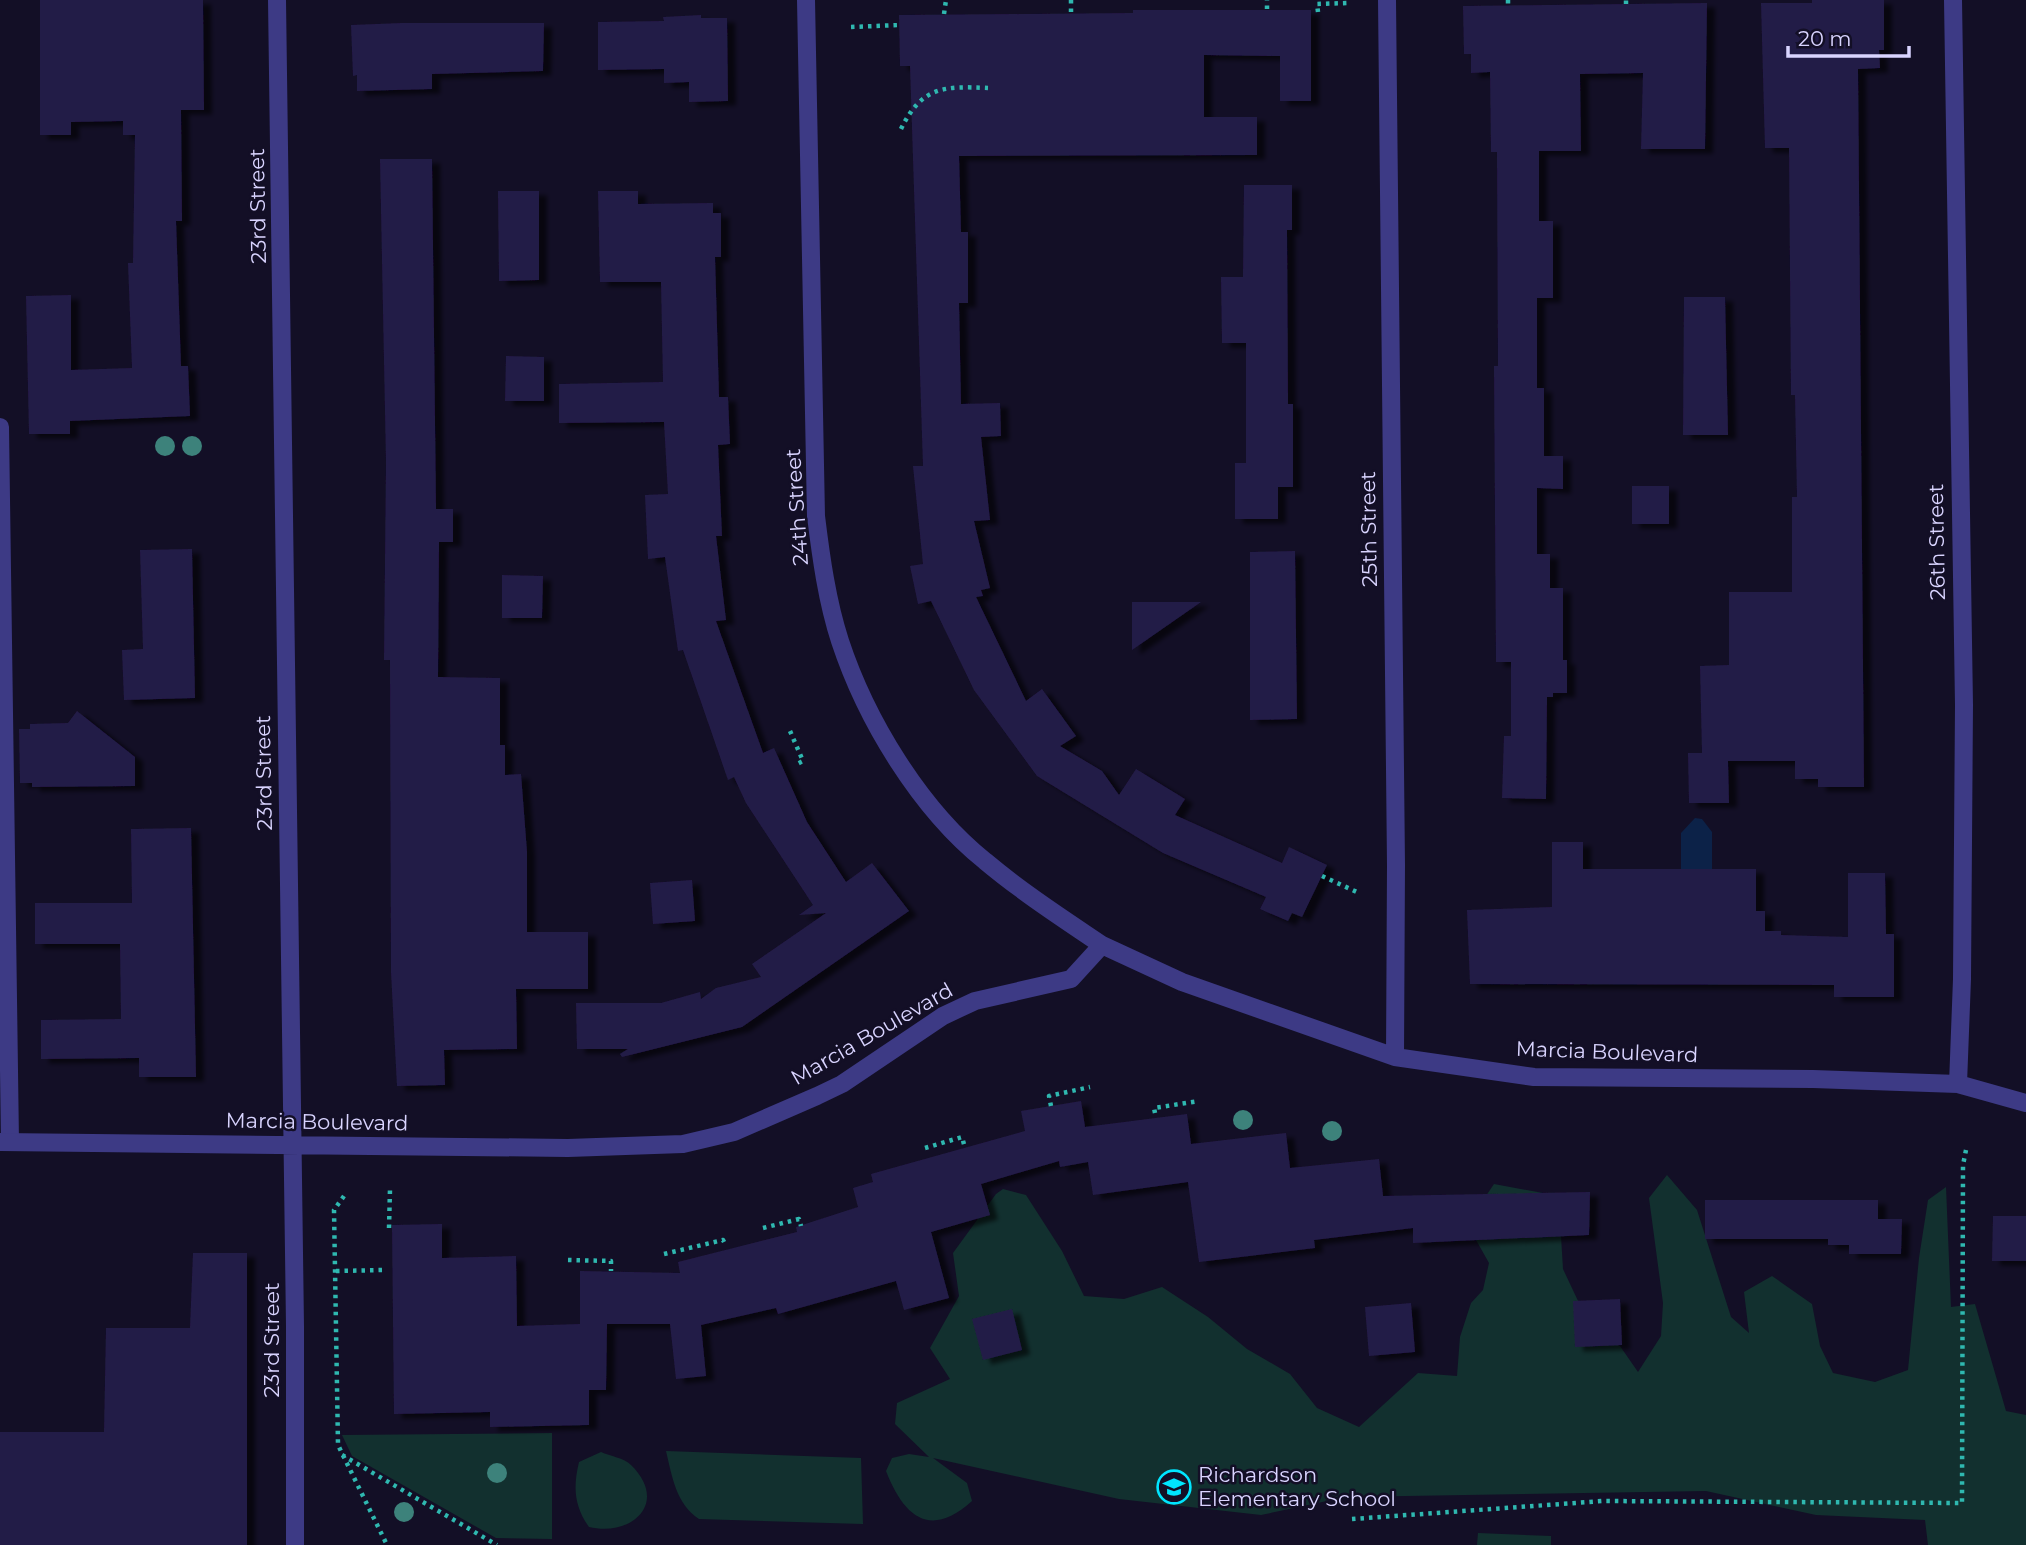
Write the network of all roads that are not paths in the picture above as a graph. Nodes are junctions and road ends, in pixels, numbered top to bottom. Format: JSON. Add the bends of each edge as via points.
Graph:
{"nodes":[{"id":1,"x":277,"y":0,"type":"edge"},
{"id":2,"x":807,"y":0,"type":"edge"},
{"id":3,"x":1387,"y":0,"type":"edge"},
{"id":4,"x":1953,"y":0,"type":"edge"},
{"id":5,"x":0,"y":427,"type":"edge"},
{"id":6,"x":2,"y":708,"type":"edge"},
{"id":7,"x":1101,"y":945,"type":"junction"},
{"id":8,"x":1395,"y":1056,"type":"junction"},
{"id":9,"x":1958,"y":1084,"type":"junction"},
{"id":10,"x":2026,"y":1103,"type":"edge"},
{"id":11,"x":5,"y":1142,"type":"edge"},
{"id":12,"x":291,"y":1142,"type":"junction"},
{"id":13,"x":295,"y":1545,"type":"edge"}],
"edges":[{"from":1,"to":12,"type":"street","name":"23rd Street"},
{"from":2,"to":7,"type":"street","name":"24th Street","via":[[816,516],[840,640],[863,699],[919,793],[983,860]]},
{"from":3,"to":8,"type":"street","name":"25th Street"},
{"from":4,"to":9,"type":"street","name":"26th Street","via":[[1964,705]]},
{"from":5,"to":6,"type":"street"},
{"from":6,"to":11,"type":"street"},
{"from":7,"to":8,"type":"street","name":"Marcia Boulevard","via":[[1182,982]]},
{"from":7,"to":12,"type":"street","name":"Marcia Boulevard","via":[[1071,979],[975,1001],[943,1016],[842,1084],[734,1132],[683,1144],[568,1148]]},
{"from":8,"to":9,"type":"street","name":"Marcia Boulevard","via":[[1534,1077]]},
{"from":9,"to":10,"type":"street","name":"Marcia Boulevard"},
{"from":11,"to":12,"type":"street","name":"Marcia Boulevard"},
{"from":12,"to":13,"type":"street","name":"23rd Street"}]}
